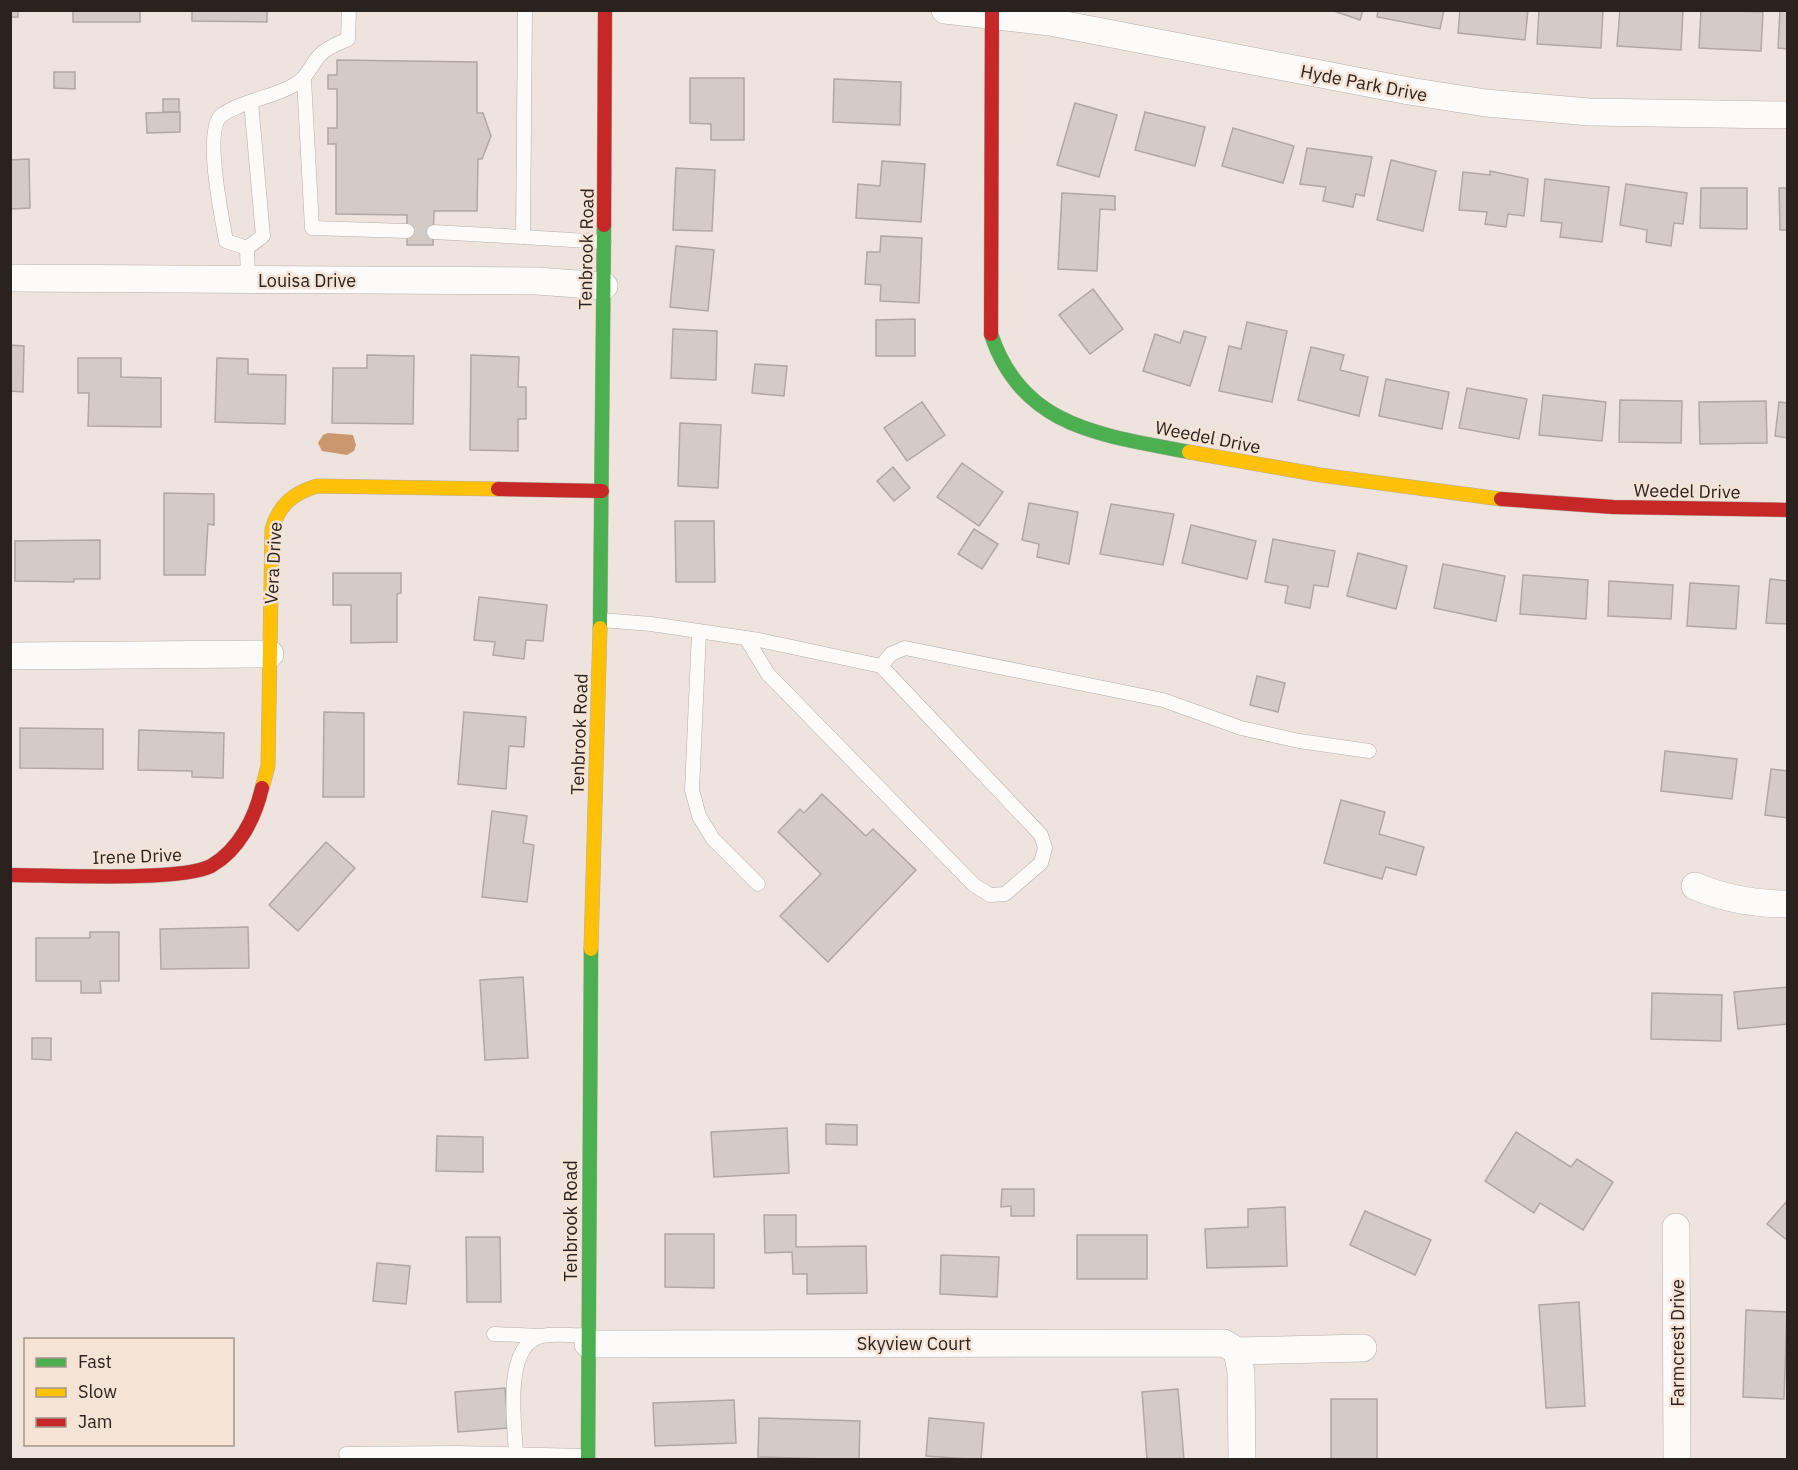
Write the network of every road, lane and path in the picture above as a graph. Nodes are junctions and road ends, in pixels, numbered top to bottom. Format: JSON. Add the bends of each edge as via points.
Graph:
{"nodes":[{"id":1,"x":349,"y":10,"type":"edge"},
{"id":2,"x":525,"y":10,"type":"edge"},
{"id":3,"x":605,"y":10,"type":"edge"},
{"id":4,"x":945,"y":10,"type":"edge"},
{"id":5,"x":992,"y":13,"type":"edge"},
{"id":6,"x":304,"y":79,"type":"junction"},
{"id":7,"x":251,"y":102,"type":"junction"},
{"id":8,"x":1788,"y":115,"type":"edge"},
{"id":9,"x":407,"y":231,"type":"dead end"},
{"id":10,"x":434,"y":232,"type":"dead end"},
{"id":11,"x":524,"y":237,"type":"junction"},
{"id":12,"x":604,"y":242,"type":"junction"},
{"id":13,"x":247,"y":248,"type":"junction"},
{"id":14,"x":10,"y":278,"type":"edge"},
{"id":15,"x":248,"y":280,"type":"junction"},
{"id":16,"x":604,"y":286,"type":"junction"},
{"id":17,"x":602,"y":491,"type":"junction"},
{"id":18,"x":1788,"y":510,"type":"edge"},
{"id":19,"x":601,"y":620,"type":"junction"},
{"id":20,"x":699,"y":632,"type":"junction"},
{"id":21,"x":746,"y":638,"type":"junction"},
{"id":22,"x":270,"y":654,"type":"junction"},
{"id":23,"x":10,"y":656,"type":"edge"},
{"id":24,"x":881,"y":666,"type":"junction"},
{"id":25,"x":1369,"y":751,"type":"dead end"},
{"id":26,"x":10,"y":875,"type":"edge"},
{"id":27,"x":758,"y":884,"type":"dead end"},
{"id":28,"x":1695,"y":886,"type":"dead end"},
{"id":29,"x":1788,"y":904,"type":"edge"},
{"id":30,"x":1676,"y":1227,"type":"dead end"},
{"id":31,"x":494,"y":1334,"type":"dead end"},
{"id":32,"x":542,"y":1336,"type":"junction"},
{"id":33,"x":588,"y":1339,"type":"junction"},
{"id":34,"x":1363,"y":1348,"type":"dead end"},
{"id":35,"x":1237,"y":1351,"type":"junction"},
{"id":36,"x":346,"y":1454,"type":"dead end"},
{"id":37,"x":516,"y":1455,"type":"junction"},
{"id":38,"x":588,"y":1458,"type":"edge"},
{"id":39,"x":1242,"y":1460,"type":"edge"},
{"id":40,"x":1677,"y":1460,"type":"edge"}],
"edges":[{"from":1,"to":6,"type":"lane","via":[[348,39],[321,53]]},
{"from":2,"to":11,"type":"lane"},
{"from":3,"to":12,"type":"street","name":"Tenbrook Road"},
{"from":4,"to":5,"type":"street","name":"Hyde Park Drive"},
{"from":5,"to":8,"type":"street","name":"Hyde Park Drive","via":[[1486,103],[1622,113]]},
{"from":5,"to":18,"type":"street","name":"Weedel Drive","via":[[988,320],[994,348],[1014,384],[1045,412],[1065,423],[1109,435],[1361,482],[1557,504]]},
{"from":6,"to":7,"type":"lane","via":[[282,92]]},
{"from":6,"to":9,"type":"lane","via":[[312,228]]},
{"from":7,"to":13,"type":"lane","via":[[263,236]]},
{"from":7,"to":13,"type":"lane","via":[[220,116],[214,127],[215,182],[226,241]]},
{"from":10,"to":11,"type":"lane"},
{"from":11,"to":12,"type":"lane"},
{"from":12,"to":16,"type":"street","name":"Tenbrook Road"},
{"from":13,"to":15,"type":"lane"},
{"from":14,"to":15,"type":"street","name":"Louisa Drive"},
{"from":15,"to":16,"type":"street","name":"Louisa Drive","via":[[537,281]]},
{"from":16,"to":17,"type":"street","name":"Tenbrook Road"},
{"from":17,"to":19,"type":"street","name":"Tenbrook Road"},
{"from":17,"to":22,"type":"street","name":"Vera Drive","via":[[317,486],[299,490],[275,514],[272,529]]},
{"from":19,"to":20,"type":"lane"},
{"from":19,"to":33,"type":"street","name":"Tenbrook Road","via":[[592,865]]},
{"from":20,"to":21,"type":"lane"},
{"from":20,"to":27,"type":"lane","via":[[692,790],[699,816],[713,839]]},
{"from":21,"to":24,"type":"lane"},
{"from":21,"to":24,"type":"lane","via":[[768,674],[974,885],[990,895],[1005,894],[1041,863],[1046,848],[1041,836]]},
{"from":22,"to":23,"type":"street"},
{"from":22,"to":26,"type":"street","name":"Irene Drive","via":[[266,781],[248,830],[226,855],[197,872],[179,874]]},
{"from":24,"to":25,"type":"lane","via":[[891,654],[905,648],[1163,700],[1241,728],[1299,741]]},
{"from":28,"to":29,"type":"street","via":[[1743,902]]},
{"from":30,"to":40,"type":"street","name":"Farmcrest Drive"},
{"from":31,"to":32,"type":"lane"},
{"from":32,"to":33,"type":"lane"},
{"from":32,"to":37,"type":"lane","via":[[523,1348],[515,1365]]},
{"from":33,"to":35,"type":"street","name":"Skyview Court","via":[[1224,1343]]},
{"from":33,"to":38,"type":"street","name":"Tenbrook Road"},
{"from":34,"to":35,"type":"street","name":"Skyview Court"},
{"from":35,"to":39,"type":"street","via":[[1241,1372]]},
{"from":36,"to":37,"type":"lane"},
{"from":37,"to":38,"type":"lane"}]}
